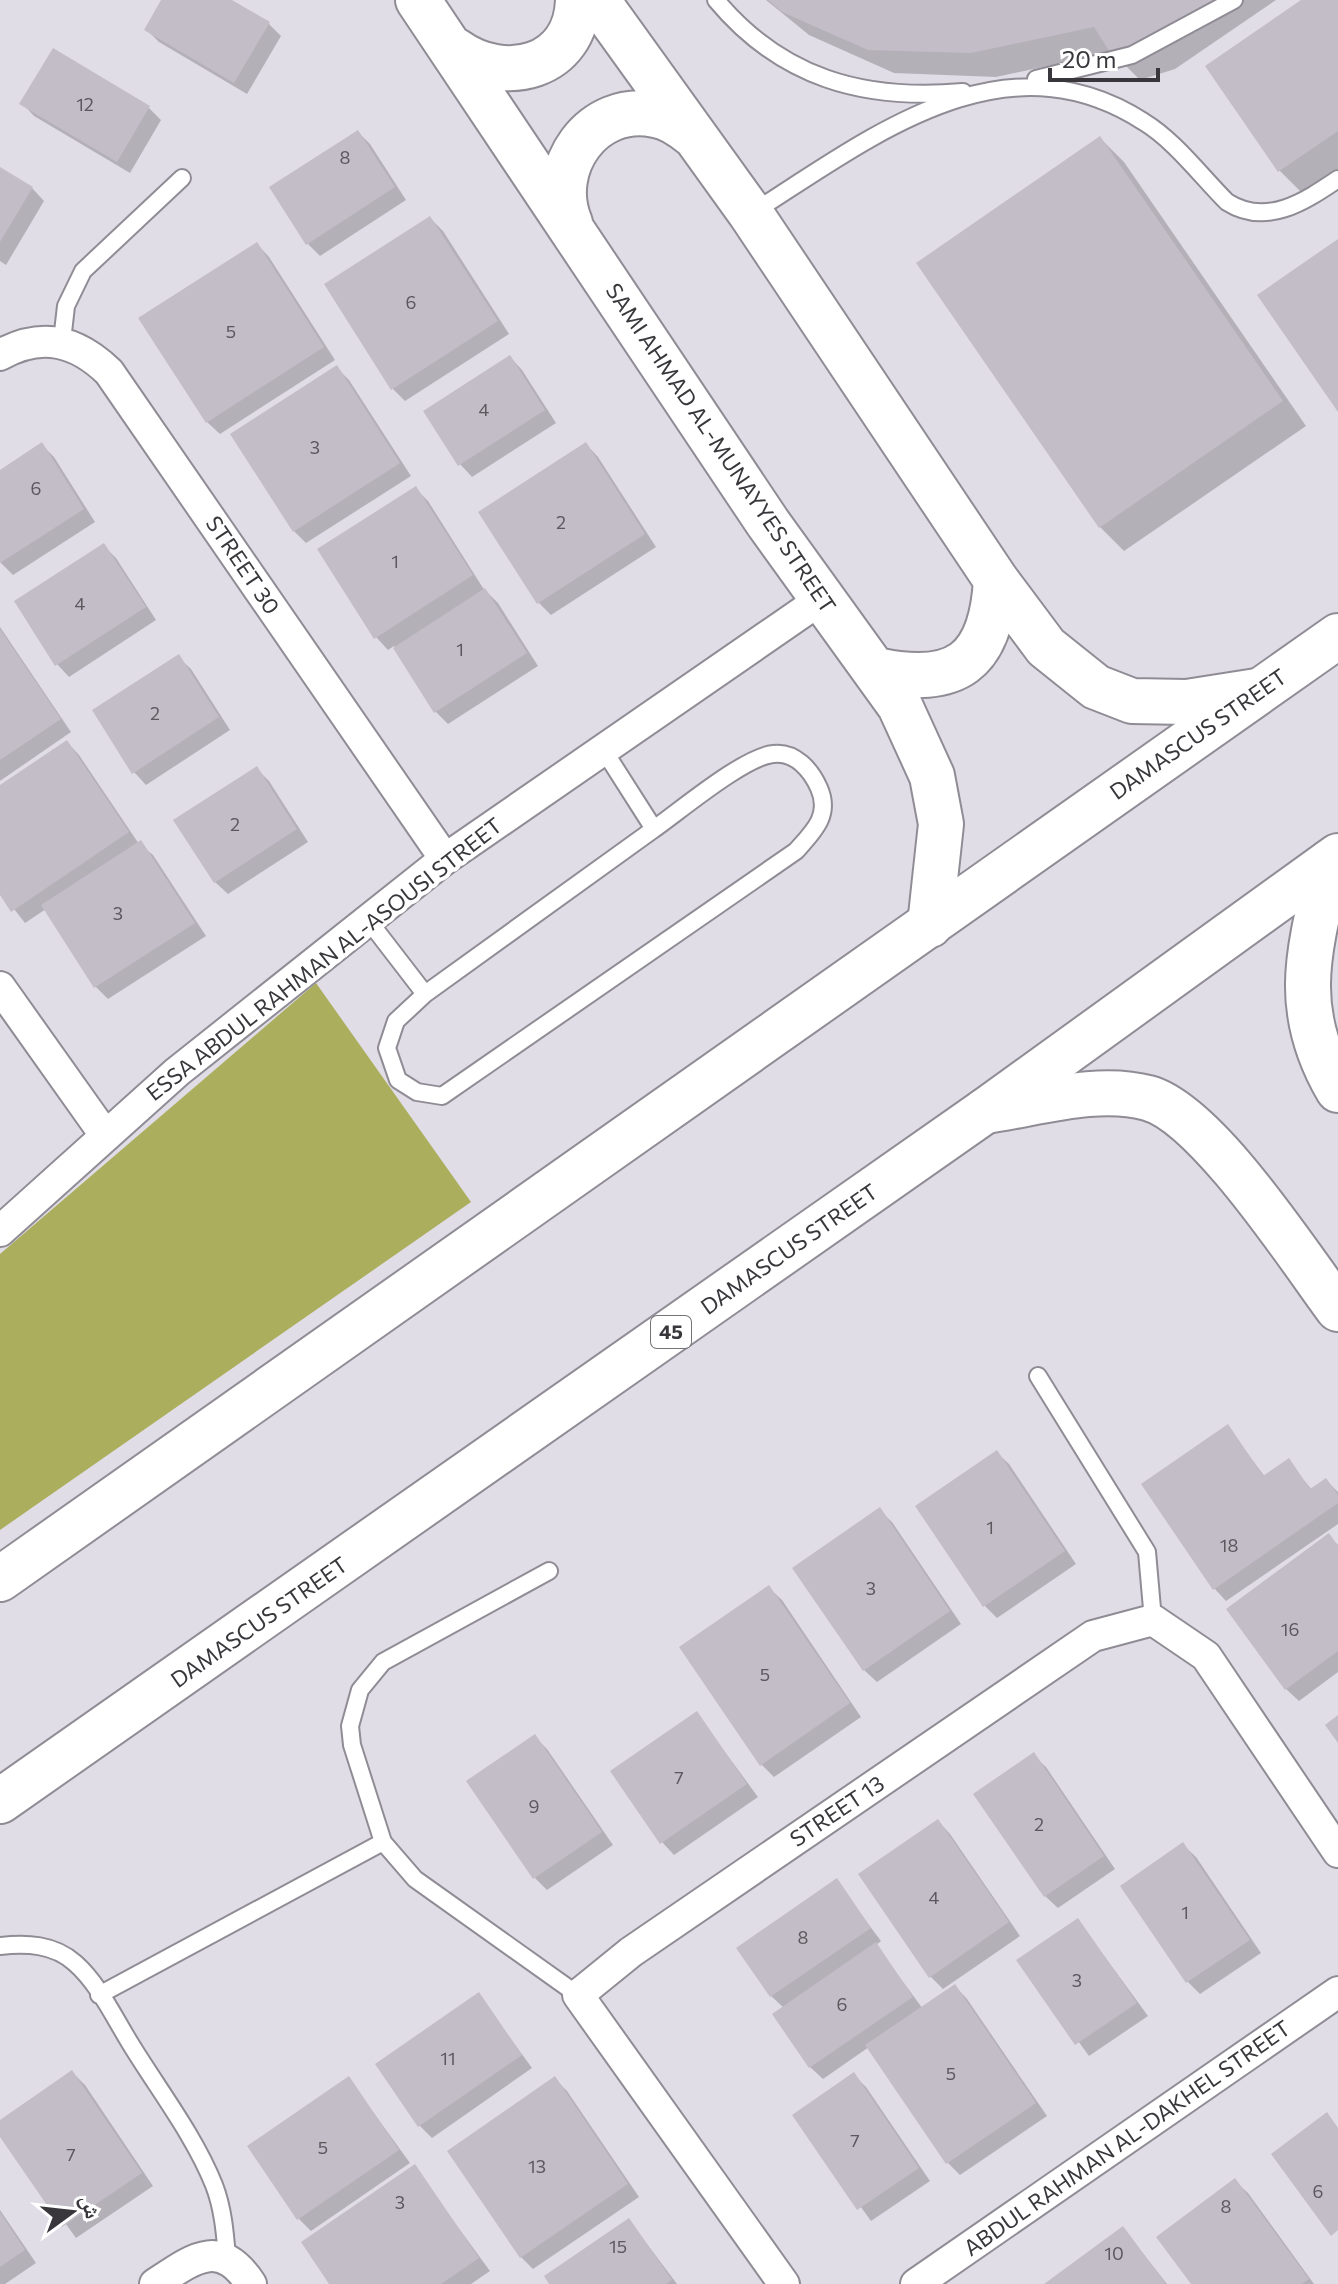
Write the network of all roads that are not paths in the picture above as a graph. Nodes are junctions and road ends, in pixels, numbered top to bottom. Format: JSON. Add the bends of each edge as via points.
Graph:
{"nodes":[{"id":1,"x":418,"y":0,"type":"edge"},
{"id":2,"x":578,"y":0,"type":"edge"},
{"id":3,"x":597,"y":0,"type":"edge"},
{"id":4,"x":716,"y":0,"type":"edge"},
{"id":5,"x":1234,"y":0,"type":"edge"},
{"id":6,"x":455,"y":50,"type":"junction"},
{"id":7,"x":996,"y":89,"type":"junction"},
{"id":8,"x":693,"y":135,"type":"junction"},
{"id":9,"x":182,"y":178,"type":"dead end"},
{"id":10,"x":1338,"y":179,"type":"edge"},
{"id":11,"x":751,"y":214,"type":"junction"},
{"id":12,"x":574,"y":231,"type":"junction"},
{"id":13,"x":62,"y":341,"type":"junction"},
{"id":14,"x":0,"y":355,"type":"edge"},
{"id":15,"x":996,"y":580,"type":"junction"},
{"id":16,"x":823,"y":598,"type":"junction"},
{"id":17,"x":1338,"y":636,"type":"edge"},
{"id":18,"x":876,"y":670,"type":"junction"},
{"id":19,"x":1257,"y":691,"type":"junction"},
{"id":20,"x":603,"y":749,"type":"junction"},
{"id":21,"x":654,"y":829,"type":"junction"},
{"id":22,"x":445,"y":859,"type":"junction"},
{"id":23,"x":1334,"y":859,"type":"edge"},
{"id":24,"x":368,"y":920,"type":"junction"},
{"id":25,"x":930,"y":925,"type":"junction"},
{"id":26,"x":0,"y":987,"type":"edge"},
{"id":27,"x":425,"y":994,"type":"junction"},
{"id":28,"x":1338,"y":1090,"type":"edge"},
{"id":29,"x":985,"y":1111,"type":"junction"},
{"id":30,"x":105,"y":1135,"type":"junction"},
{"id":31,"x":0,"y":1231,"type":"edge"},
{"id":32,"x":1338,"y":1309,"type":"edge"},
{"id":33,"x":1038,"y":1376,"type":"dead end"},
{"id":34,"x":549,"y":1571,"type":"dead end"},
{"id":35,"x":0,"y":1579,"type":"edge"},
{"id":36,"x":1153,"y":1620,"type":"junction"},
{"id":37,"x":0,"y":1801,"type":"edge"},
{"id":38,"x":383,"y":1842,"type":"junction"},
{"id":39,"x":1338,"y":1852,"type":"edge"},
{"id":40,"x":0,"y":1946,"type":"edge"},
{"id":41,"x":1338,"y":1992,"type":"edge"},
{"id":42,"x":99,"y":1995,"type":"junction"},
{"id":43,"x":578,"y":1995,"type":"junction"},
{"id":44,"x":227,"y":2257,"type":"junction"},
{"id":45,"x":155,"y":2284,"type":"edge"},
{"id":46,"x":251,"y":2284,"type":"edge"},
{"id":47,"x":784,"y":2284,"type":"edge"},
{"id":48,"x":916,"y":2284,"type":"edge"}],
"edges":[{"from":1,"to":6,"type":"main road","name":"SAMI AHMAD AL-MUNAYYES STREET"},
{"from":2,"to":6,"type":"main road","via":[[571,31],[539,63],[495,70]]},
{"from":3,"to":8,"type":"main road"},
{"from":4,"to":7,"type":"lane","via":[[768,51],[832,82],[913,92]]},
{"from":5,"to":7,"type":"lane","via":[[1132,55]]},
{"from":6,"to":12,"type":"main road","name":"SAMI AHMAD AL-MUNAYYES STREET"},
{"from":7,"to":10,"type":"lane","via":[[1053,85],[1125,110],[1147,123],[1227,202],[1253,214],[1292,206]]},
{"from":7,"to":11,"type":"lane","via":[[888,129]]},
{"from":8,"to":11,"type":"main road"},
{"from":8,"to":12,"type":"main road","via":[[654,114],[610,119],[592,130],[571,157],[562,189]]},
{"from":9,"to":13,"type":"lane","via":[[83,271],[66,306]]},
{"from":11,"to":15,"type":"main road"},
{"from":12,"to":16,"type":"main road","name":"SAMI AHMAD AL-MUNAYYES STREET"},
{"from":13,"to":14,"type":"street","via":[[36,342]]},
{"from":13,"to":22,"type":"street","name":"STREET 30","via":[[99,362],[122,388]]},
{"from":15,"to":18,"type":"main road","via":[[989,628],[981,644],[953,670],[917,678]]},
{"from":15,"to":19,"type":"main road","via":[[1053,655],[1113,694],[1157,704]]},
{"from":16,"to":18,"type":"main road","name":"SAMI AHMAD AL-MUNAYYES STREET"},
{"from":16,"to":20,"type":"street","name":"ESSA ABDUL RAHMAN AL-ASOUSI STREET"},
{"from":17,"to":19,"type":"main road","name":"DAMASCUS STREET"},
{"from":18,"to":25,"type":"main road","name":"SAMI AHMAD AL-MUNAYYES STREET","via":[[912,728],[937,798],[941,824]]},
{"from":19,"to":25,"type":"main road","name":"DAMASCUS STREET"},
{"from":20,"to":21,"type":"lane"},
{"from":20,"to":22,"type":"street","name":"ESSA ABDUL RAHMAN AL-ASOUSI STREET"},
{"from":21,"to":27,"type":"lane"},
{"from":21,"to":27,"type":"lane","via":[[753,760],[775,753],[797,759],[815,777],[824,800],[820,824],[796,851],[442,1096],[417,1092],[398,1080],[387,1048],[396,1021]]},
{"from":22,"to":24,"type":"street","name":"ESSA ABDUL RAHMAN AL-ASOUSI STREET"},
{"from":23,"to":28,"type":"main road","via":[[1310,942],[1306,993],[1314,1040]]},
{"from":23,"to":29,"type":"main road","name":"DAMASCUS STREET","number":"45"},
{"from":24,"to":27,"type":"lane"},
{"from":24,"to":30,"type":"street","name":"ESSA ABDUL RAHMAN AL-ASOUSI STREET"},
{"from":25,"to":35,"type":"main road","name":"DAMASCUS STREET"},
{"from":26,"to":30,"type":"street"},
{"from":29,"to":32,"type":"main road","via":[[1103,1094],[1166,1106],[1197,1131],[1252,1194]]},
{"from":29,"to":37,"type":"main road","name":"DAMASCUS STREET","number":"45"},
{"from":30,"to":31,"type":"street","name":"ESSA ABDUL RAHMAN AL-ASOUSI STREET"},
{"from":33,"to":36,"type":"lane","via":[[1147,1552]]},
{"from":34,"to":38,"type":"lane","via":[[383,1662],[360,1690],[350,1726],[352,1745]]},
{"from":36,"to":39,"type":"street","via":[[1206,1656]]},
{"from":36,"to":43,"type":"street","name":"STREET 13","via":[[1093,1636],[631,1952]]},
{"from":38,"to":42,"type":"lane"},
{"from":38,"to":43,"type":"lane","via":[[415,1879]]},
{"from":40,"to":42,"type":"lane","via":[[20,1943],[59,1953],[76,1963]]},
{"from":41,"to":48,"type":"street","name":"ABDUL RAHMAN AL-DAKHEL STREET"},
{"from":42,"to":44,"type":"lane","via":[[199,2154],[224,2221]]},
{"from":43,"to":47,"type":"street"},
{"from":44,"to":45,"type":"street","via":[[191,2260]]},
{"from":44,"to":46,"type":"street"}]}
